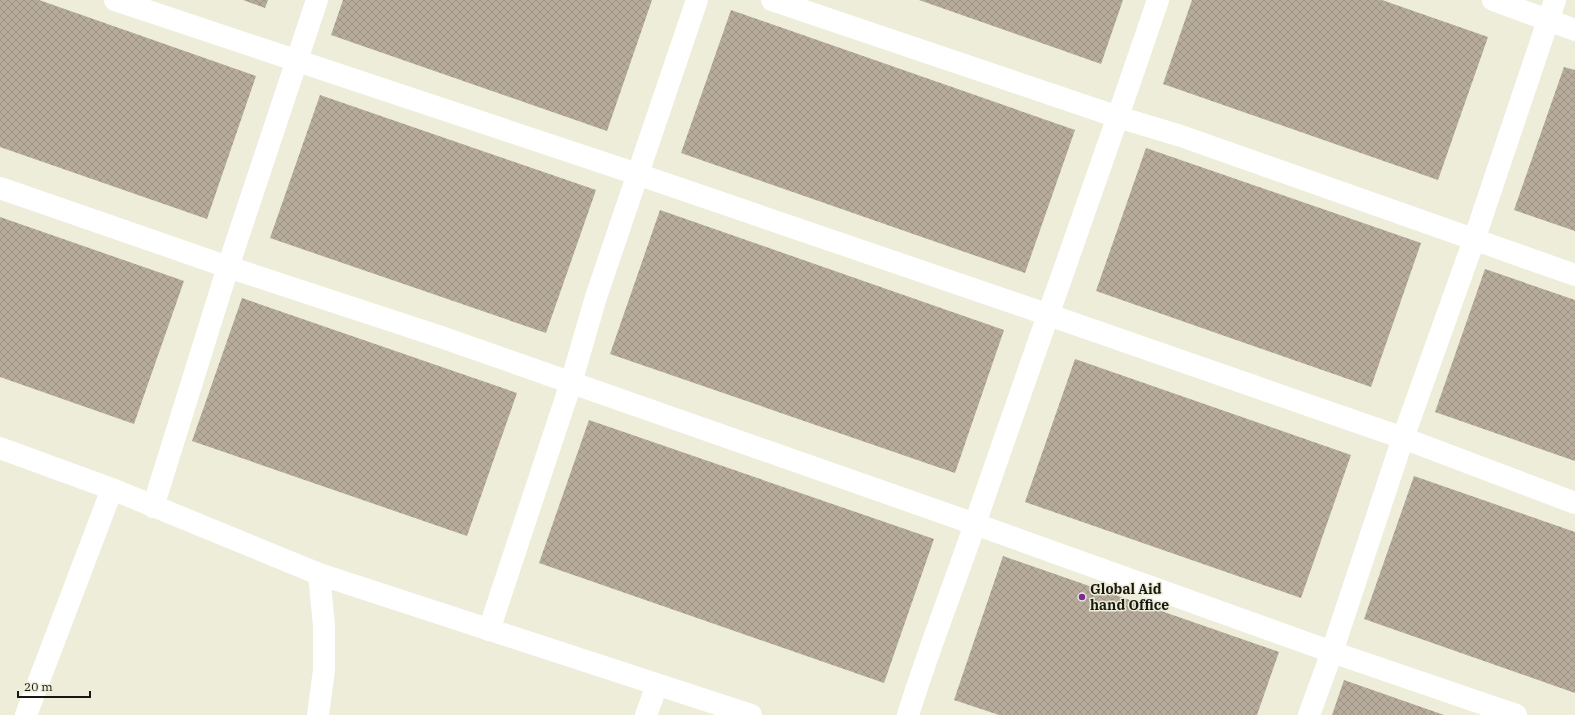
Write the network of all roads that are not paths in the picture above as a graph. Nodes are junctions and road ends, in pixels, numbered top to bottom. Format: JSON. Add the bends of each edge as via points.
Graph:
{"nodes":[{"id":1,"x":115,"y":0,"type":"edge"},
{"id":2,"x":317,"y":0,"type":"edge"},
{"id":3,"x":697,"y":0,"type":"edge"},
{"id":4,"x":772,"y":0,"type":"edge"},
{"id":5,"x":1158,"y":0,"type":"edge"},
{"id":6,"x":1493,"y":0,"type":"edge"},
{"id":7,"x":1554,"y":0,"type":"edge"},
{"id":8,"x":1548,"y":20,"type":"junction"},
{"id":9,"x":1575,"y":30,"type":"edge"},
{"id":10,"x":297,"y":60,"type":"junction"},
{"id":11,"x":1118,"y":117,"type":"junction"},
{"id":12,"x":637,"y":174,"type":"junction"},
{"id":13,"x":0,"y":188,"type":"edge"},
{"id":14,"x":1474,"y":240,"type":"junction"},
{"id":15,"x":228,"y":267,"type":"junction"},
{"id":16,"x":1575,"y":275,"type":"edge"},
{"id":17,"x":1049,"y":315,"type":"junction"},
{"id":18,"x":571,"y":383,"type":"junction"},
{"id":19,"x":1403,"y":438,"type":"junction"},
{"id":20,"x":0,"y":448,"type":"edge"},
{"id":21,"x":112,"y":489,"type":"junction"},
{"id":22,"x":1575,"y":503,"type":"edge"},
{"id":23,"x":154,"y":507,"type":"junction"},
{"id":24,"x":975,"y":524,"type":"junction"},
{"id":25,"x":319,"y":574,"type":"junction"},
{"id":26,"x":489,"y":630,"type":"junction"},
{"id":27,"x":1332,"y":652,"type":"junction"},
{"id":28,"x":657,"y":685,"type":"junction"},
{"id":29,"x":26,"y":715,"type":"edge"},
{"id":30,"x":318,"y":715,"type":"edge"},
{"id":31,"x":646,"y":715,"type":"edge"},
{"id":32,"x":751,"y":715,"type":"edge"},
{"id":33,"x":908,"y":715,"type":"edge"},
{"id":34,"x":1309,"y":715,"type":"edge"},
{"id":35,"x":1516,"y":715,"type":"edge"}],
"edges":[{"from":1,"to":10,"type":"street"},
{"from":2,"to":10,"type":"street"},
{"from":3,"to":12,"type":"street"},
{"from":4,"to":11,"type":"street"},
{"from":5,"to":11,"type":"street"},
{"from":6,"to":8,"type":"street"},
{"from":7,"to":8,"type":"street"},
{"from":8,"to":9,"type":"street"},
{"from":8,"to":14,"type":"street"},
{"from":10,"to":12,"type":"street"},
{"from":10,"to":15,"type":"street"},
{"from":11,"to":14,"type":"street","via":[[1181,136]]},
{"from":11,"to":17,"type":"street"},
{"from":12,"to":17,"type":"street"},
{"from":12,"to":18,"type":"street","via":[[596,297]]},
{"from":13,"to":15,"type":"street"},
{"from":14,"to":16,"type":"street"},
{"from":14,"to":19,"type":"street"},
{"from":15,"to":18,"type":"street"},
{"from":15,"to":23,"type":"street"},
{"from":17,"to":19,"type":"street"},
{"from":17,"to":24,"type":"street"},
{"from":18,"to":24,"type":"street"},
{"from":18,"to":26,"type":"street"},
{"from":19,"to":22,"type":"street"},
{"from":19,"to":27,"type":"street"},
{"from":20,"to":21,"type":"street"},
{"from":21,"to":23,"type":"street"},
{"from":21,"to":29,"type":"street"},
{"from":23,"to":25,"type":"street"},
{"from":24,"to":27,"type":"street"},
{"from":24,"to":33,"type":"street","via":[[925,660]]},
{"from":25,"to":26,"type":"street"},
{"from":25,"to":30,"type":"street","via":[[324,626],[324,670]]},
{"from":26,"to":28,"type":"street"},
{"from":27,"to":34,"type":"street"},
{"from":27,"to":35,"type":"street"},
{"from":28,"to":31,"type":"street"},
{"from":28,"to":32,"type":"street"}]}
